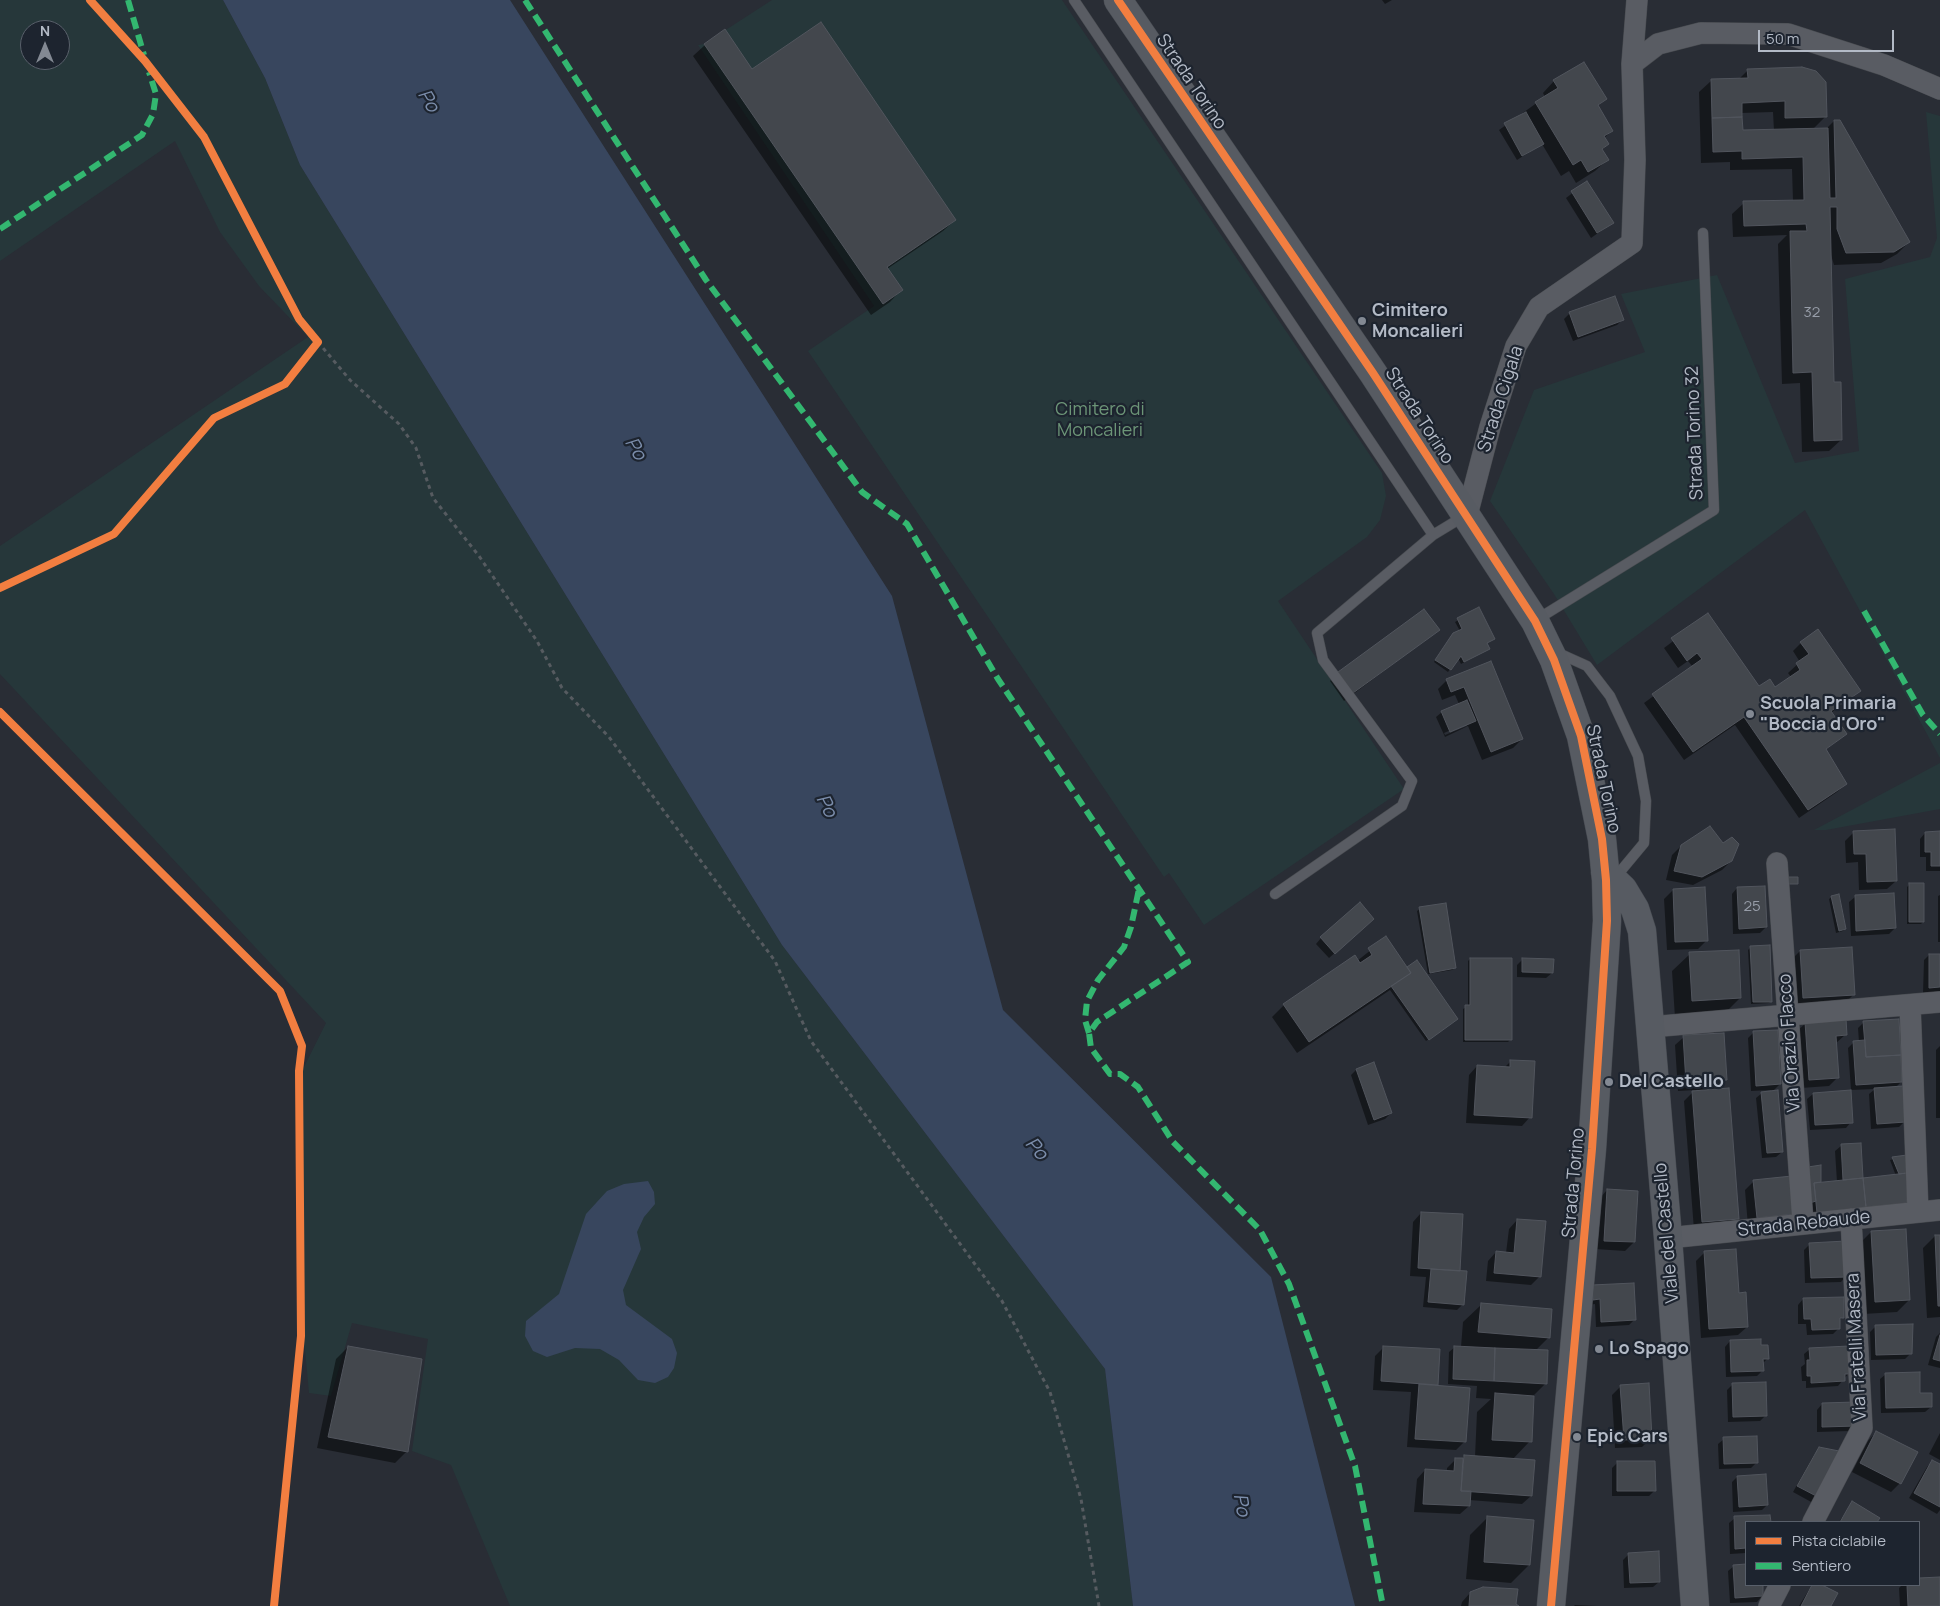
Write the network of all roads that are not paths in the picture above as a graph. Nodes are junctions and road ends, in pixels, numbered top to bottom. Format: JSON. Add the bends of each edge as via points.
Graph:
{"nodes":[{"id":1,"x":1074,"y":0,"type":"edge"},
{"id":2,"x":1118,"y":0,"type":"edge"},
{"id":3,"x":1637,"y":0,"type":"edge"},
{"id":4,"x":1632,"y":64,"type":"junction"},
{"id":5,"x":1940,"y":89,"type":"edge"},
{"id":6,"x":1703,"y":233,"type":"dead end"},
{"id":7,"x":1466,"y":515,"type":"junction"},
{"id":8,"x":1433,"y":535,"type":"junction"},
{"id":9,"x":1535,"y":620,"type":"junction"},
{"id":10,"x":1549,"y":650,"type":"junction"},
{"id":11,"x":1777,"y":864,"type":"dead end"},
{"id":12,"x":1608,"y":879,"type":"junction"},
{"id":13,"x":1275,"y":894,"type":"dead end"},
{"id":14,"x":1940,"y":1002,"type":"edge"},
{"id":15,"x":1910,"y":1006,"type":"junction"},
{"id":16,"x":1788,"y":1016,"type":"junction"},
{"id":17,"x":1650,"y":1027,"type":"junction"},
{"id":18,"x":1940,"y":1210,"type":"edge"},
{"id":19,"x":1918,"y":1212,"type":"junction"},
{"id":20,"x":1851,"y":1219,"type":"junction"},
{"id":21,"x":1803,"y":1223,"type":"junction"},
{"id":22,"x":1668,"y":1238,"type":"junction"},
{"id":23,"x":1814,"y":1521,"type":"edge"},
{"id":24,"x":1779,"y":1586,"type":"edge"},
{"id":25,"x":1551,"y":1606,"type":"edge"},
{"id":26,"x":1694,"y":1606,"type":"edge"},
{"id":27,"x":1769,"y":1606,"type":"edge"}],
"edges":[{"from":1,"to":8,"type":"lane"},
{"from":2,"to":7,"type":"main road","name":"Strada Torino"},
{"from":3,"to":4,"type":"street","name":"Strada Cigala"},
{"from":4,"to":5,"type":"street","via":[[1658,44],[1701,33],[1788,34],[1884,65]]},
{"from":4,"to":7,"type":"street","name":"Strada Cigala","via":[[1636,160],[1632,243],[1539,307],[1516,346]]},
{"from":6,"to":9,"type":"lane","name":"Strada Torino 32","via":[[1714,510]]},
{"from":7,"to":8,"type":"lane"},
{"from":7,"to":9,"type":"main road","name":"Strada Torino"},
{"from":8,"to":13,"type":"lane","via":[[1317,633],[1323,660],[1412,781],[1402,806]]},
{"from":9,"to":10,"type":"main road","name":"Strada Torino"},
{"from":10,"to":12,"type":"main road","name":"Strada Torino","via":[[1581,736]]},
{"from":10,"to":12,"type":"lane","via":[[1588,666],[1610,696],[1638,756],[1646,801],[1644,843]]},
{"from":11,"to":16,"type":"street","name":"Via Orazio Flacco"},
{"from":12,"to":17,"type":"main road","name":"Viale del Castello","via":[[1623,889],[1635,909],[1642,932]]},
{"from":12,"to":25,"type":"main road","name":"Strada Torino","via":[[1592,1149]]},
{"from":14,"to":15,"type":"street"},
{"from":15,"to":16,"type":"street"},
{"from":15,"to":19,"type":"street"},
{"from":16,"to":17,"type":"street"},
{"from":16,"to":21,"type":"street","name":"Via Orazio Flacco"},
{"from":17,"to":22,"type":"main road","name":"Viale del Castello"},
{"from":18,"to":19,"type":"street","name":"Strada Rebaude"},
{"from":19,"to":20,"type":"street","name":"Strada Rebaude"},
{"from":20,"to":21,"type":"street","name":"Strada Rebaude"},
{"from":20,"to":23,"type":"street","name":"Via Fratelli Masera","via":[[1862,1428]]},
{"from":21,"to":22,"type":"street","name":"Strada Rebaude"},
{"from":22,"to":26,"type":"main road","name":"Viale del Castello"},
{"from":24,"to":27,"type":"street"}]}
